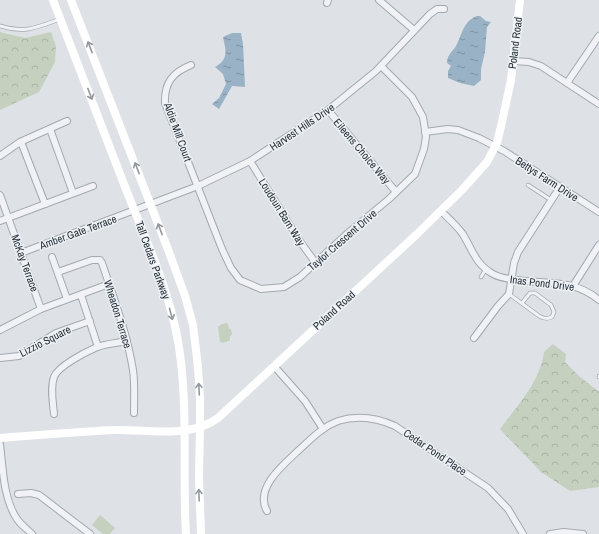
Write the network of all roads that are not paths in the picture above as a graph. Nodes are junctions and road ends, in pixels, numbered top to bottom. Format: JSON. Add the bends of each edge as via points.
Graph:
{"nodes":[{"id":1,"x":53,"y":0,"type":"edge"},
{"id":2,"x":71,"y":0,"type":"edge"},
{"id":3,"x":379,"y":0,"type":"edge"},
{"id":4,"x":520,"y":0,"type":"edge"},
{"id":5,"x":444,"y":9,"type":"dead end"},
{"id":6,"x":60,"y":19,"type":"junction"},
{"id":7,"x":0,"y":26,"type":"edge"},
{"id":8,"x":414,"y":30,"type":"junction"},
{"id":9,"x":599,"y":36,"type":"edge"},
{"id":10,"x":514,"y":61,"type":"junction"},
{"id":11,"x":191,"y":65,"type":"dead end"},
{"id":12,"x":381,"y":66,"type":"junction"},
{"id":13,"x":567,"y":83,"type":"junction"},
{"id":14,"x":599,"y":104,"type":"edge"},
{"id":15,"x":328,"y":110,"type":"junction"},
{"id":16,"x":67,"y":121,"type":"dead end"},
{"id":17,"x":50,"y":129,"type":"junction"},
{"id":18,"x":425,"y":132,"type":"junction"},
{"id":19,"x":21,"y":142,"type":"junction"},
{"id":20,"x":495,"y":146,"type":"junction"},
{"id":21,"x":0,"y":156,"type":"edge"},
{"id":22,"x":250,"y":161,"type":"junction"},
{"id":23,"x":528,"y":185,"type":"dead end"},
{"id":24,"x":93,"y":186,"type":"dead end"},
{"id":25,"x":198,"y":186,"type":"junction"},
{"id":26,"x":560,"y":187,"type":"junction"},
{"id":27,"x":396,"y":192,"type":"junction"},
{"id":28,"x":73,"y":193,"type":"junction"},
{"id":29,"x":0,"y":195,"type":"edge"},
{"id":30,"x":551,"y":200,"type":"junction"},
{"id":31,"x":45,"y":204,"type":"junction"},
{"id":32,"x":151,"y":205,"type":"junction"},
{"id":33,"x":135,"y":211,"type":"junction"},
{"id":34,"x":441,"y":211,"type":"junction"},
{"id":35,"x":599,"y":212,"type":"edge"},
{"id":36,"x":8,"y":217,"type":"junction"},
{"id":37,"x":0,"y":221,"type":"edge"},
{"id":38,"x":599,"y":245,"type":"edge"},
{"id":39,"x":21,"y":253,"type":"junction"},
{"id":40,"x":52,"y":257,"type":"dead end"},
{"id":41,"x":316,"y":262,"type":"junction"},
{"id":42,"x":486,"y":269,"type":"junction"},
{"id":43,"x":58,"y":272,"type":"junction"},
{"id":44,"x":481,"y":277,"type":"dead end"},
{"id":45,"x":512,"y":279,"type":"junction"},
{"id":46,"x":109,"y":284,"type":"junction"},
{"id":47,"x":573,"y":286,"type":"junction"},
{"id":48,"x":509,"y":294,"type":"junction"},
{"id":49,"x":81,"y":295,"type":"junction"},
{"id":50,"x":68,"y":299,"type":"junction"},
{"id":51,"x":599,"y":300,"type":"edge"},
{"id":52,"x":522,"y":303,"type":"junction"},
{"id":53,"x":41,"y":309,"type":"junction"},
{"id":54,"x":90,"y":321,"type":"junction"},
{"id":55,"x":0,"y":330,"type":"edge"},
{"id":56,"x":474,"y":338,"type":"dead end"},
{"id":57,"x":127,"y":341,"type":"junction"},
{"id":58,"x":98,"y":347,"type":"junction"},
{"id":59,"x":0,"y":358,"type":"edge"},
{"id":60,"x":274,"y":366,"type":"junction"},
{"id":61,"x":134,"y":413,"type":"dead end"},
{"id":62,"x":54,"y":414,"type":"dead end"},
{"id":63,"x":200,"y":428,"type":"junction"},
{"id":64,"x":323,"y":429,"type":"junction"},
{"id":65,"x":184,"y":430,"type":"junction"},
{"id":66,"x":0,"y":438,"type":"edge"},
{"id":67,"x":0,"y":444,"type":"edge"},
{"id":68,"x":18,"y":494,"type":"dead end"},
{"id":69,"x":267,"y":511,"type":"dead end"},
{"id":70,"x":32,"y":534,"type":"edge"},
{"id":71,"x":90,"y":534,"type":"edge"},
{"id":72,"x":186,"y":534,"type":"edge"},
{"id":73,"x":201,"y":534,"type":"edge"},
{"id":74,"x":523,"y":534,"type":"edge"},
{"id":75,"x":550,"y":534,"type":"edge"},
{"id":76,"x":583,"y":534,"type":"edge"}],
"edges":[{"from":1,"to":6,"type":"main road","name":"Tall Cedars Parkway"},
{"from":32,"to":2,"type":"main road","name":"Tall Cedars Parkway","one_way":true},
{"from":3,"to":8,"type":"street"},
{"from":4,"to":10,"type":"main road","name":"Poland Road"},
{"from":5,"to":8,"type":"street","name":"Harvest Hills Drive","via":[[437,9]]},
{"from":6,"to":7,"type":"lane","via":[[29,29],[18,30]]},
{"from":6,"to":33,"type":"main road","name":"Tall Cedars Parkway","one_way":true},
{"from":8,"to":12,"type":"street","name":"Harvest Hills Drive"},
{"from":9,"to":13,"type":"street"},
{"from":10,"to":13,"type":"street","via":[[541,66]]},
{"from":10,"to":20,"type":"main road","name":"Poland Road"},
{"from":11,"to":25,"type":"street","name":"Aldie Mill Court","via":[[174,75],[165,93],[166,103]]},
{"from":12,"to":15,"type":"street","name":"Harvest Hills Drive"},
{"from":12,"to":18,"type":"street","name":"Taylor Crescent Drive","via":[[416,103],[423,117]]},
{"from":13,"to":14,"type":"street"},
{"from":15,"to":22,"type":"street","name":"Harvest Hills Drive"},
{"from":15,"to":27,"type":"street","name":"Eileens Choice Way"},
{"from":16,"to":17,"type":"street"},
{"from":17,"to":19,"type":"street"},
{"from":17,"to":28,"type":"street"},
{"from":18,"to":20,"type":"street","name":"Bettys Farm Drive","via":[[458,130]]},
{"from":18,"to":27,"type":"street","name":"Taylor Crescent Drive","via":[[424,149],[415,174]]},
{"from":19,"to":21,"type":"street"},
{"from":19,"to":31,"type":"street"},
{"from":20,"to":26,"type":"street","name":"Bettys Farm Drive"},
{"from":20,"to":34,"type":"main road","name":"Poland Road","via":[[487,162]]},
{"from":22,"to":25,"type":"street","name":"Harvest Hills Drive"},
{"from":22,"to":41,"type":"street","name":"Loudoun Barn Way","via":[[299,240]]},
{"from":23,"to":30,"type":"lane"},
{"from":24,"to":28,"type":"street"},
{"from":25,"to":32,"type":"street","name":"Harvest Hills Drive"},
{"from":25,"to":41,"type":"street","name":"Taylor Crescent Drive","via":[[230,268],[240,280],[261,289],[284,286],[300,277]]},
{"from":26,"to":30,"type":"street"},
{"from":26,"to":35,"type":"street","name":"Bettys Farm Drive"},
{"from":27,"to":41,"type":"street","name":"Taylor Crescent Drive"},
{"from":28,"to":31,"type":"street"},
{"from":29,"to":36,"type":"street","name":"McKay Terrace"},
{"from":30,"to":45,"type":"street","via":[[518,252]]},
{"from":31,"to":36,"type":"street"},
{"from":32,"to":33,"type":"street","name":"Harvest Hills Drive"},
{"from":63,"to":32,"type":"main road","name":"Tall Cedars Parkway","one_way":true,"via":[[198,368],[193,325],[185,296]]},
{"from":33,"to":39,"type":"street","name":"Amber Gate Terrace"},
{"from":33,"to":65,"type":"main road","name":"Tall Cedars Parkway","one_way":true,"via":[[159,276],[178,339],[184,391]]},
{"from":34,"to":42,"type":"street","name":"Inas Pond Drive","via":[[457,227],[476,260]]},
{"from":34,"to":60,"type":"main road","name":"Poland Road"},
{"from":36,"to":37,"type":"street"},
{"from":36,"to":39,"type":"street","name":"McKay Terrace"},
{"from":38,"to":47,"type":"street"},
{"from":39,"to":53,"type":"street","name":"McKay Terrace"},
{"from":40,"to":43,"type":"street"},
{"from":42,"to":44,"type":"lane"},
{"from":42,"to":45,"type":"street","name":"Inas Pond Drive","via":[[499,277]]},
{"from":43,"to":46,"type":"street","name":"Wheadon Terrace","via":[[92,260],[100,260]]},
{"from":43,"to":50,"type":"street"},
{"from":45,"to":47,"type":"street","name":"Inas Pond Drive"},
{"from":45,"to":48,"type":"street"},
{"from":46,"to":49,"type":"street"},
{"from":46,"to":57,"type":"street","name":"Wheadon Terrace"},
{"from":47,"to":51,"type":"street","name":"Inas Pond Drive","via":[[585,290]]},
{"from":48,"to":52,"type":"lane"},
{"from":48,"to":56,"type":"street"},
{"from":49,"to":50,"type":"street"},
{"from":49,"to":54,"type":"street"},
{"from":50,"to":53,"type":"street"},
{"from":52,"to":52,"type":"lane","via":[[543,318],[552,317],[554,312],[551,305],[535,293],[530,294]]},
{"from":53,"to":55,"type":"street"},
{"from":54,"to":58,"type":"street"},
{"from":54,"to":59,"type":"street","name":"Lizzio Square","via":[[56,333],[19,356]]},
{"from":57,"to":58,"type":"street"},
{"from":57,"to":61,"type":"street","name":"Wheadon Terrace","via":[[133,372]]},
{"from":58,"to":62,"type":"street","via":[[65,365],[55,375]]},
{"from":60,"to":63,"type":"main road","name":"Poland Road","via":[[218,418]]},
{"from":60,"to":64,"type":"street","via":[[301,396]]},
{"from":63,"to":65,"type":"main road","name":"Poland Road"},
{"from":73,"to":63,"type":"main road","name":"Tall Cedars Parkway","one_way":true},
{"from":64,"to":69,"type":"street","name":"Cedar Pond Place","via":[[275,474],[265,491],[264,506]]},
{"from":64,"to":74,"type":"street","name":"Cedar Pond Place","via":[[338,421],[358,417],[377,419],[395,426],[488,488],[508,509]]},
{"from":65,"to":66,"type":"main road","name":"Poland Road","via":[[115,430]]},
{"from":65,"to":72,"type":"main road","name":"Tall Cedars Parkway"},
{"from":67,"to":70,"type":"street","via":[[10,507],[17,519]]},
{"from":68,"to":71,"type":"street","via":[[39,494]]},
{"from":75,"to":76,"type":"street"}]}
